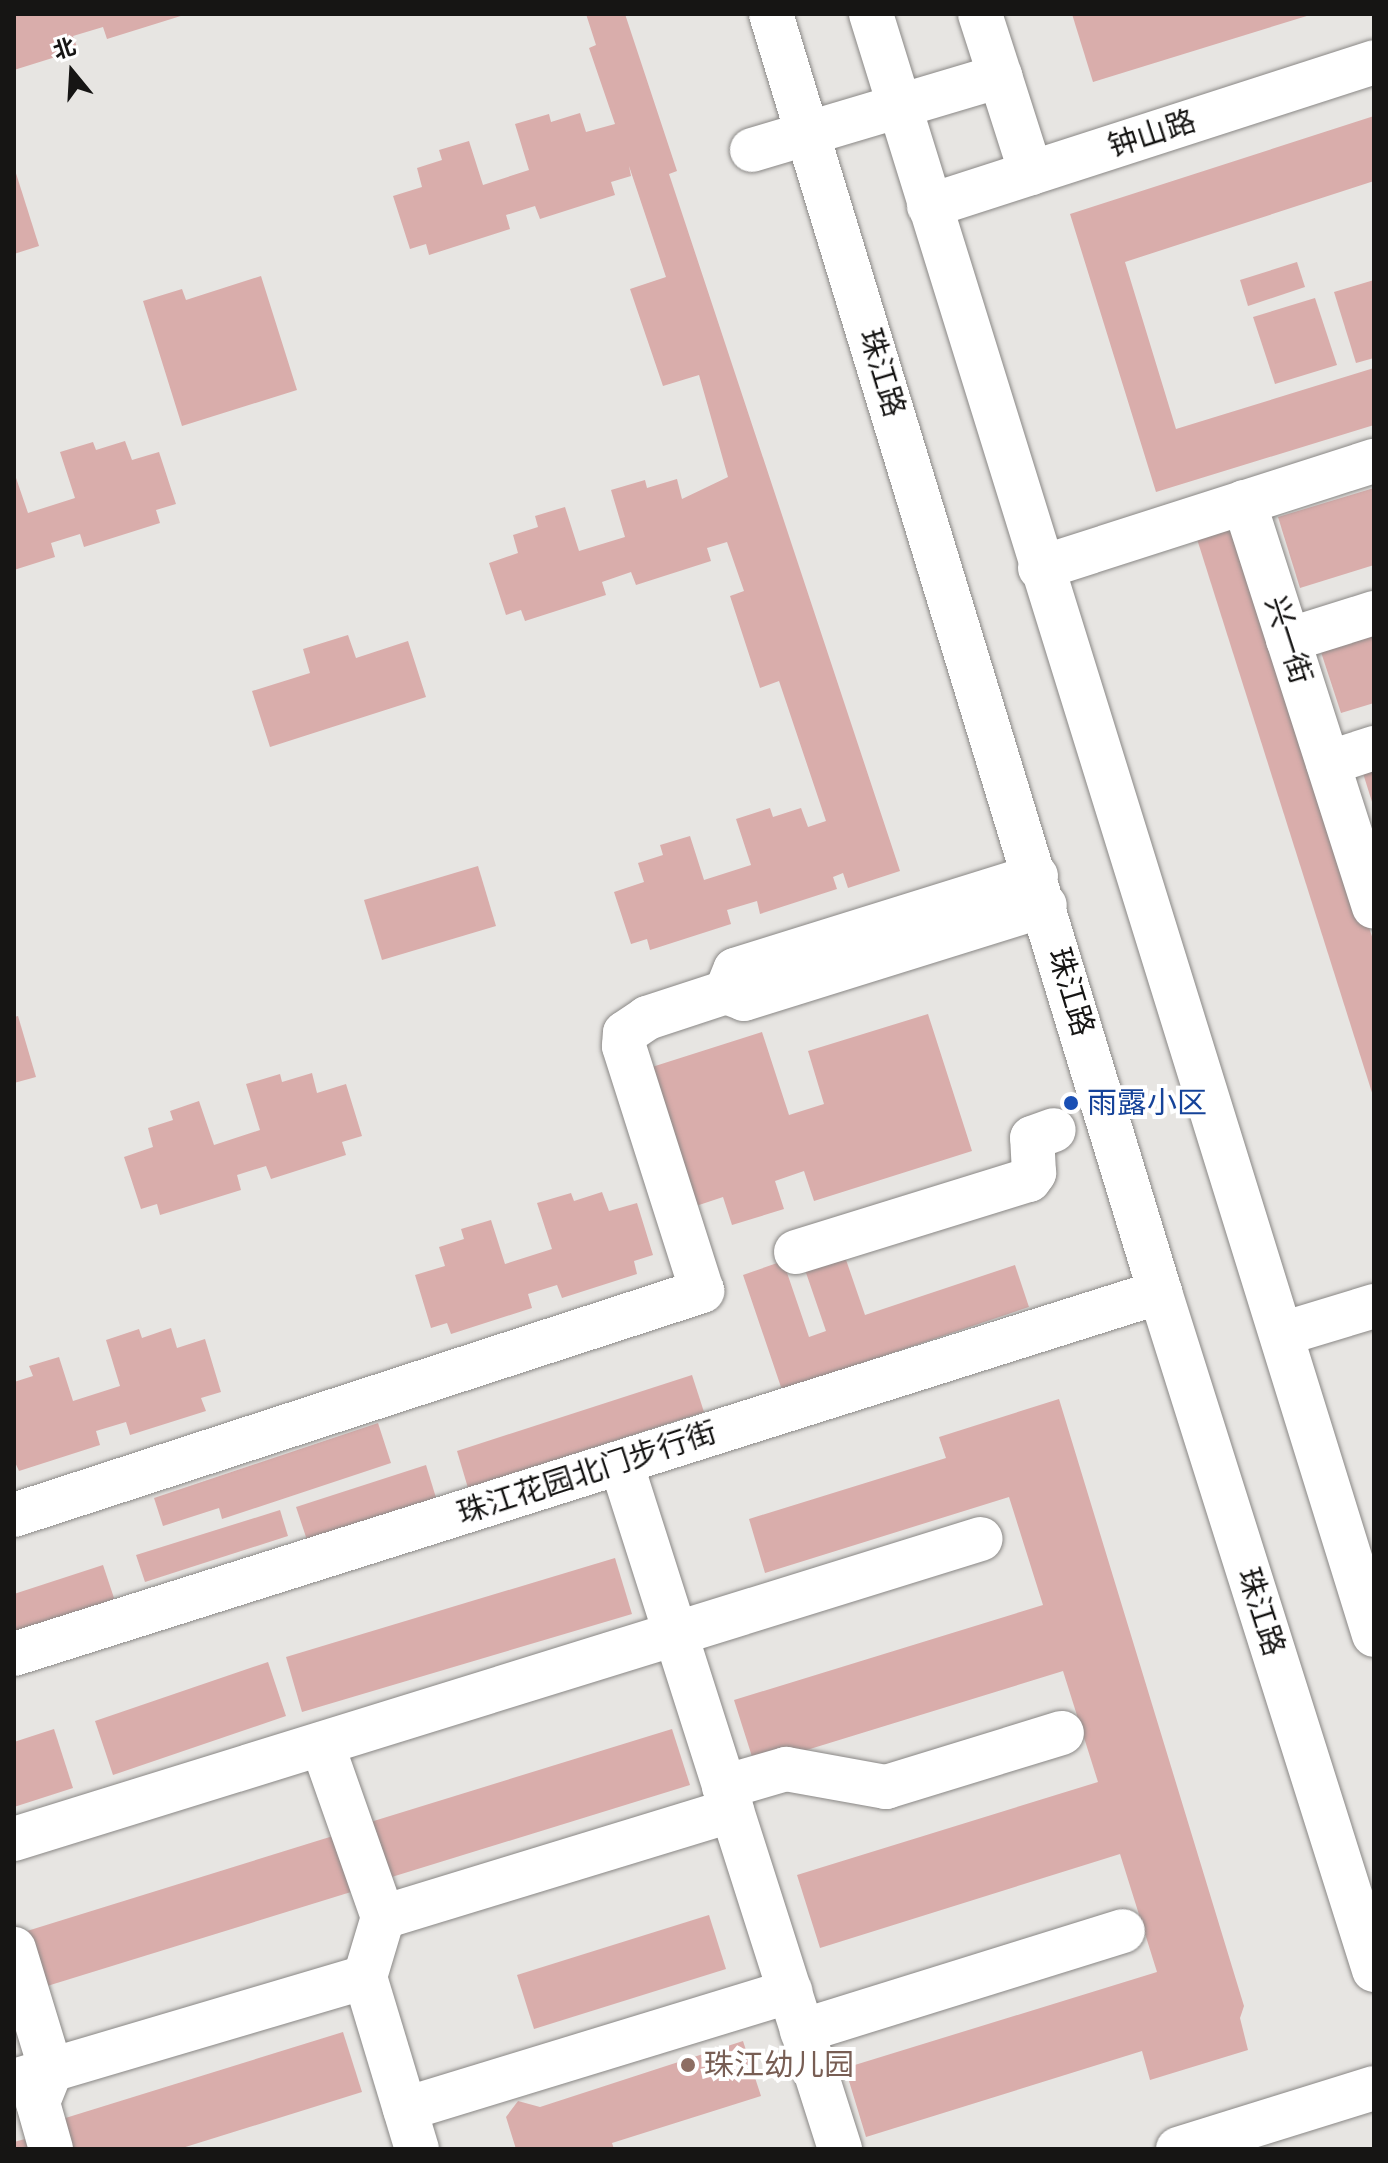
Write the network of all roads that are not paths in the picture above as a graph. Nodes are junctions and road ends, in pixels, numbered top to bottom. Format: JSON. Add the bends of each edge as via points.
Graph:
{"nodes":[{"id":1,"x":771,"y":14,"type":"edge"},
{"id":2,"x":871,"y":14,"type":"edge"},
{"id":3,"x":980,"y":14,"type":"edge"},
{"id":4,"x":1374,"y":62,"type":"edge"},
{"id":5,"x":1000,"y":76,"type":"junction"},
{"id":6,"x":900,"y":106,"type":"junction"},
{"id":7,"x":808,"y":133,"type":"junction"},
{"id":8,"x":752,"y":150,"type":"dead end"},
{"id":9,"x":1031,"y":173,"type":"junction"},
{"id":10,"x":929,"y":206,"type":"junction"},
{"id":11,"x":1374,"y":461,"type":"edge"},
{"id":12,"x":1244,"y":502,"type":"junction"},
{"id":13,"x":1040,"y":568,"type":"junction"},
{"id":14,"x":1374,"y":613,"type":"edge"},
{"id":15,"x":1288,"y":640,"type":"junction"},
{"id":16,"x":1374,"y":748,"type":"edge"},
{"id":17,"x":1328,"y":763,"type":"junction"},
{"id":18,"x":1040,"y":890,"type":"junction"},
{"id":19,"x":1373,"y":898,"type":"edge"},
{"id":20,"x":1054,"y":1130,"type":"dead end"},
{"id":21,"x":796,"y":1252,"type":"dead end"},
{"id":22,"x":1160,"y":1292,"type":"junction"},
{"id":23,"x":1374,"y":1306,"type":"edge"},
{"id":24,"x":1282,"y":1334,"type":"junction"},
{"id":25,"x":621,"y":1463,"type":"junction"},
{"id":26,"x":14,"y":1515,"type":"edge"},
{"id":27,"x":981,"y":1539,"type":"dead end"},
{"id":28,"x":676,"y":1634,"type":"junction"},
{"id":29,"x":1374,"y":1635,"type":"edge"},
{"id":30,"x":14,"y":1654,"type":"edge"},
{"id":31,"x":1062,"y":1733,"type":"dead end"},
{"id":32,"x":322,"y":1744,"type":"junction"},
{"id":33,"x":728,"y":1799,"type":"junction"},
{"id":34,"x":14,"y":1839,"type":"edge"},
{"id":35,"x":383,"y":1917,"type":"junction"},
{"id":36,"x":1123,"y":1931,"type":"dead end"},
{"id":37,"x":14,"y":1949,"type":"edge"},
{"id":38,"x":1374,"y":1970,"type":"edge"},
{"id":39,"x":365,"y":1977,"type":"junction"},
{"id":40,"x":796,"y":2011,"type":"junction"},
{"id":41,"x":32,"y":2076,"type":"edge"},
{"id":42,"x":1374,"y":2088,"type":"edge"},
{"id":43,"x":1374,"y":2115,"type":"edge"},
{"id":44,"x":411,"y":2129,"type":"edge"},
{"id":45,"x":51,"y":2149,"type":"edge"},
{"id":46,"x":840,"y":2149,"type":"edge"},
{"id":47,"x":1178,"y":2149,"type":"edge"},
{"id":48,"x":1264,"y":2149,"type":"edge"}],
"edges":[{"from":1,"to":7,"type":"street","name":"珠江路"},
{"from":2,"to":6,"type":"street"},
{"from":3,"to":5,"type":"street"},
{"from":4,"to":9,"type":"street","name":"钟山路"},
{"from":5,"to":6,"type":"street"},
{"from":5,"to":9,"type":"street"},
{"from":6,"to":7,"type":"street"},
{"from":6,"to":10,"type":"street"},
{"from":7,"to":8,"type":"street"},
{"from":7,"to":18,"type":"street","name":"珠江路"},
{"from":9,"to":10,"type":"street","name":"钟山路"},
{"from":10,"to":13,"type":"street"},
{"from":11,"to":12,"type":"street"},
{"from":12,"to":13,"type":"street"},
{"from":12,"to":15,"type":"street","name":"兴一街"},
{"from":13,"to":24,"type":"street"},
{"from":14,"to":15,"type":"street"},
{"from":15,"to":17,"type":"street","name":"兴一街"},
{"from":16,"to":17,"type":"street"},
{"from":17,"to":19,"type":"street","name":"兴一街"},
{"from":18,"to":22,"type":"street","name":"珠江路"},
{"from":18,"to":26,"type":"street","via":[[735,970],[726,992],[647,1018],[625,1033],[624,1046],[702,1291]]},
{"from":20,"to":21,"type":"street","via":[[1032,1138],[1034,1173],[1029,1180]]},
{"from":22,"to":25,"type":"street","name":"珠江花园北门步行街"},
{"from":22,"to":38,"type":"street","name":"珠江路"},
{"from":23,"to":24,"type":"street"},
{"from":24,"to":29,"type":"street"},
{"from":25,"to":28,"type":"street"},
{"from":25,"to":30,"type":"street","name":"珠江花园北门步行街"},
{"from":27,"to":28,"type":"street"},
{"from":28,"to":32,"type":"street"},
{"from":28,"to":33,"type":"street"},
{"from":31,"to":33,"type":"street","via":[[886,1787],[786,1769]]},
{"from":32,"to":34,"type":"street"},
{"from":32,"to":35,"type":"street"},
{"from":33,"to":35,"type":"street"},
{"from":33,"to":40,"type":"street"},
{"from":35,"to":39,"type":"street"},
{"from":36,"to":40,"type":"street"},
{"from":37,"to":41,"type":"street"},
{"from":39,"to":41,"type":"street"},
{"from":39,"to":44,"type":"street"},
{"from":40,"to":44,"type":"street"},
{"from":40,"to":46,"type":"street"},
{"from":41,"to":45,"type":"street"},
{"from":42,"to":47,"type":"street"},
{"from":43,"to":48,"type":"street"}]}
